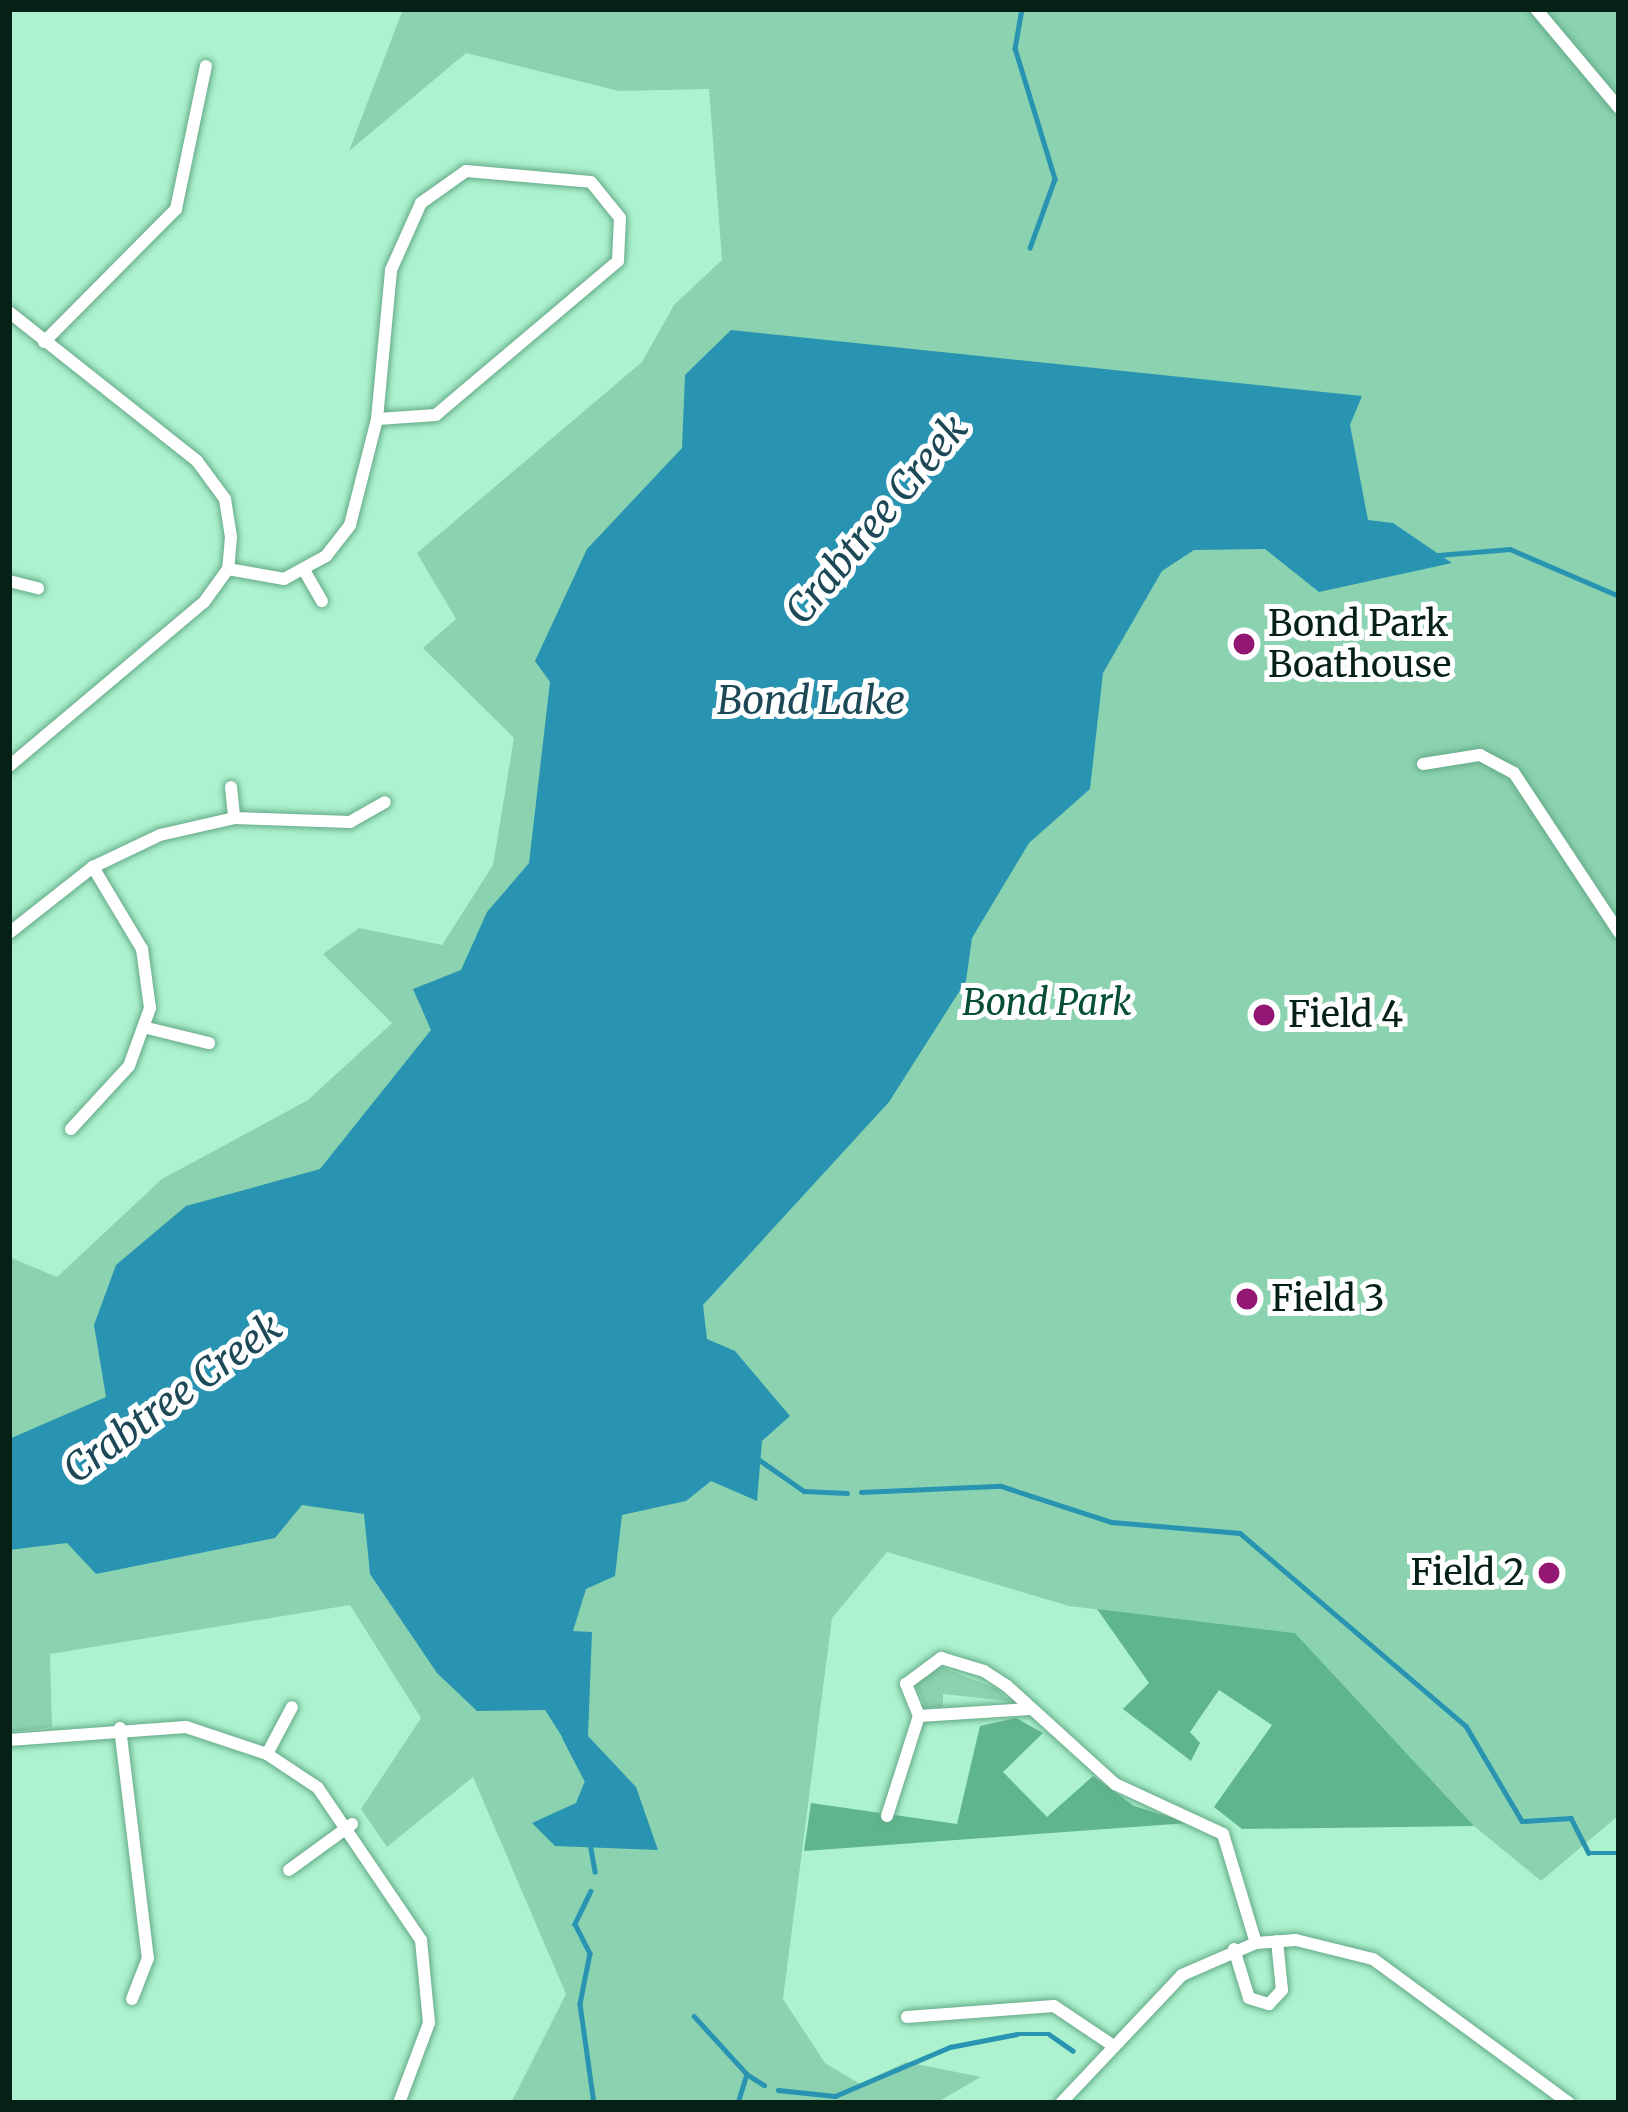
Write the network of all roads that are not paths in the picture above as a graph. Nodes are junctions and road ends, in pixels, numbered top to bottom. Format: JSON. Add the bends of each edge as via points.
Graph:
{"nodes":[{"id":1,"x":1536,"y":9,"type":"edge"},
{"id":2,"x":206,"y":66,"type":"dead end"},
{"id":3,"x":1619,"y":108,"type":"edge"},
{"id":4,"x":9,"y":312,"type":"edge"},
{"id":5,"x":44,"y":342,"type":"junction"},
{"id":6,"x":377,"y":418,"type":"junction"},
{"id":7,"x":229,"y":569,"type":"junction"},
{"id":8,"x":304,"y":570,"type":"junction"},
{"id":9,"x":9,"y":581,"type":"edge"},
{"id":10,"x":38,"y":588,"type":"dead end"},
{"id":11,"x":322,"y":601,"type":"dead end"},
{"id":12,"x":1423,"y":764,"type":"dead end"},
{"id":13,"x":9,"y":766,"type":"edge"},
{"id":14,"x":231,"y":787,"type":"dead end"},
{"id":15,"x":386,"y":802,"type":"dead end"},
{"id":16,"x":234,"y":818,"type":"junction"},
{"id":17,"x":93,"y":867,"type":"junction"},
{"id":18,"x":1619,"y":932,"type":"edge"},
{"id":19,"x":9,"y":933,"type":"edge"},
{"id":20,"x":148,"y":1028,"type":"junction"},
{"id":21,"x":209,"y":1043,"type":"dead end"},
{"id":22,"x":71,"y":1130,"type":"dead end"},
{"id":23,"x":292,"y":1707,"type":"dead end"},
{"id":24,"x":1030,"y":1709,"type":"junction"},
{"id":25,"x":919,"y":1716,"type":"junction"},
{"id":26,"x":120,"y":1728,"type":"junction"},
{"id":27,"x":9,"y":1740,"type":"edge"},
{"id":28,"x":267,"y":1754,"type":"junction"},
{"id":29,"x":886,"y":1816,"type":"dead end"},
{"id":30,"x":352,"y":1824,"type":"junction"},
{"id":31,"x":289,"y":1870,"type":"dead end"},
{"id":32,"x":1277,"y":1941,"type":"junction"},
{"id":33,"x":1256,"y":1942,"type":"junction"},
{"id":34,"x":1234,"y":1949,"type":"junction"},
{"id":35,"x":132,"y":1999,"type":"dead end"},
{"id":36,"x":907,"y":2018,"type":"dead end"},
{"id":37,"x":1112,"y":2045,"type":"junction"},
{"id":38,"x":398,"y":2103,"type":"edge"},
{"id":39,"x":1060,"y":2103,"type":"edge"},
{"id":40,"x":1569,"y":2103,"type":"edge"}],
"edges":[{"from":1,"to":3,"type":"street"},
{"from":2,"to":5,"type":"street","via":[[176,209]]},
{"from":4,"to":5,"type":"street"},
{"from":5,"to":7,"type":"street","via":[[214,480],[230,515]]},
{"from":6,"to":6,"type":"street","via":[[391,270],[433,189],[479,170],[575,176],[604,193],[622,234],[601,286],[436,416]]},
{"from":6,"to":8,"type":"street","via":[[350,525]]},
{"from":7,"to":8,"type":"street","via":[[267,580]]},
{"from":7,"to":13,"type":"street","via":[[192,614]]},
{"from":8,"to":11,"type":"street"},
{"from":9,"to":10,"type":"street"},
{"from":12,"to":18,"type":"street","via":[[1480,755],[1514,772]]},
{"from":14,"to":16,"type":"street"},
{"from":15,"to":16,"type":"street","via":[[350,822]]},
{"from":16,"to":17,"type":"street","via":[[160,835]]},
{"from":17,"to":19,"type":"street"},
{"from":17,"to":20,"type":"street","via":[[142,950]]},
{"from":20,"to":21,"type":"street"},
{"from":20,"to":22,"type":"street"},
{"from":23,"to":28,"type":"street"},
{"from":24,"to":25,"type":"street"},
{"from":24,"to":25,"type":"street","via":[[984,1671],[941,1658],[906,1684]]},
{"from":24,"to":33,"type":"street","via":[[1115,1784],[1226,1837]]},
{"from":25,"to":29,"type":"street"},
{"from":26,"to":27,"type":"street"},
{"from":26,"to":28,"type":"street","via":[[186,1727]]},
{"from":26,"to":35,"type":"street","via":[[148,1958]]},
{"from":28,"to":30,"type":"street"},
{"from":30,"to":31,"type":"street"},
{"from":30,"to":38,"type":"street","via":[[414,1922],[431,1984],[427,2039]]},
{"from":32,"to":33,"type":"street"},
{"from":32,"to":34,"type":"street","via":[[1282,1990],[1269,2004],[1249,1998]]},
{"from":32,"to":40,"type":"street","via":[[1373,1960]]},
{"from":33,"to":34,"type":"street"},
{"from":34,"to":37,"type":"street","via":[[1168,1985]]},
{"from":36,"to":37,"type":"street","via":[[1054,2006]]},
{"from":37,"to":39,"type":"street"}]}
